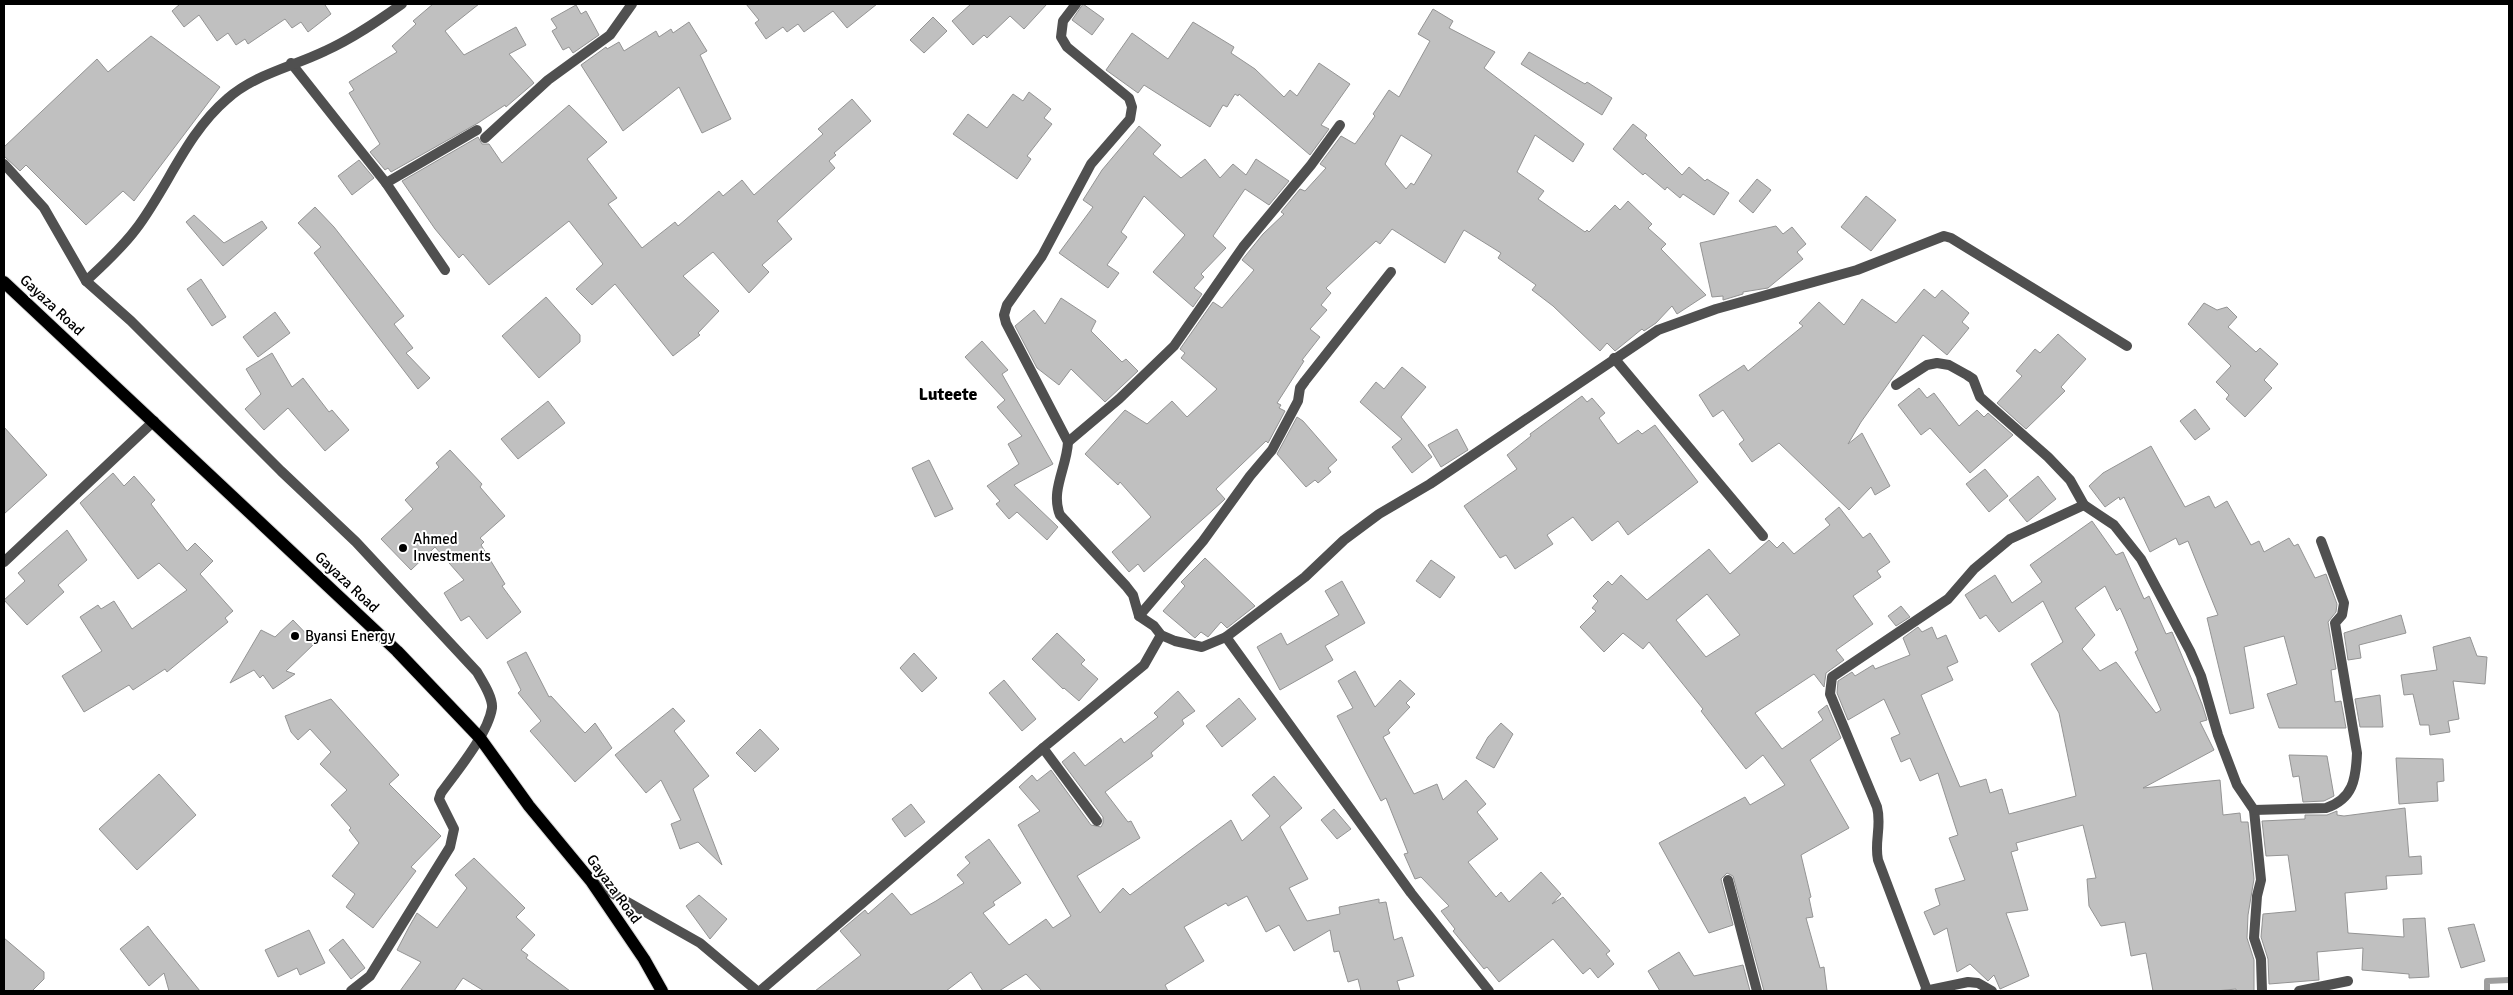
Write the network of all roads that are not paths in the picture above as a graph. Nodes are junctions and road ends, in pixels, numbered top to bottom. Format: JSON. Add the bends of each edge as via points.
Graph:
{"nodes":[{"id":1,"x":402,"y":4,"type":"edge"},
{"id":2,"x":632,"y":4,"type":"edge"},
{"id":3,"x":1076,"y":4,"type":"edge"},
{"id":4,"x":291,"y":63,"type":"junction"},
{"id":5,"x":1340,"y":125,"type":"dead end"},
{"id":6,"x":478,"y":130,"type":"dead end"},
{"id":7,"x":485,"y":138,"type":"dead end"},
{"id":8,"x":4,"y":164,"type":"edge"},
{"id":9,"x":386,"y":183,"type":"junction"},
{"id":10,"x":445,"y":270,"type":"dead end"},
{"id":11,"x":1390,"y":272,"type":"dead end"},
{"id":12,"x":86,"y":281,"type":"junction"},
{"id":13,"x":4,"y":282,"type":"edge"},
{"id":14,"x":2127,"y":346,"type":"dead end"},
{"id":15,"x":1614,"y":358,"type":"junction"},
{"id":16,"x":1896,"y":385,"type":"dead end"},
{"id":17,"x":154,"y":421,"type":"junction"},
{"id":18,"x":1068,"y":442,"type":"junction"},
{"id":19,"x":2084,"y":505,"type":"junction"},
{"id":20,"x":1763,"y":536,"type":"dead end"},
{"id":21,"x":2321,"y":541,"type":"dead end"},
{"id":22,"x":4,"y":562,"type":"edge"},
{"id":23,"x":1139,"y":616,"type":"junction"},
{"id":24,"x":1161,"y":635,"type":"junction"},
{"id":25,"x":1226,"y":637,"type":"junction"},
{"id":26,"x":480,"y":738,"type":"junction"},
{"id":27,"x":1043,"y":748,"type":"junction"},
{"id":28,"x":2254,"y":810,"type":"junction"},
{"id":29,"x":1097,"y":821,"type":"dead end"},
{"id":30,"x":1728,"y":880,"type":"dead end"},
{"id":31,"x":590,"y":881,"type":"junction"},
{"id":32,"x":2348,"y":981,"type":"dead end"},
{"id":33,"x":352,"y":991,"type":"edge"},
{"id":34,"x":662,"y":991,"type":"edge"},
{"id":35,"x":758,"y":991,"type":"edge"},
{"id":36,"x":1489,"y":991,"type":"edge"},
{"id":37,"x":1757,"y":991,"type":"edge"},
{"id":38,"x":1926,"y":991,"type":"edge"},
{"id":39,"x":1992,"y":991,"type":"edge"},
{"id":40,"x":2262,"y":991,"type":"edge"},
{"id":41,"x":2299,"y":991,"type":"edge"}],
"edges":[{"from":1,"to":4,"type":"street","via":[[326,51]]},
{"from":2,"to":7,"type":"street","via":[[610,35],[548,80]]},
{"from":3,"to":18,"type":"street","via":[[1063,21],[1061,37],[1067,46],[1129,98],[1132,107],[1130,119],[1091,164],[1042,256],[1008,305],[1004,316]]},
{"from":4,"to":9,"type":"street"},
{"from":4,"to":12,"type":"street","via":[[227,98],[196,134],[136,230]]},
{"from":5,"to":18,"type":"street","via":[[1243,247],[1174,346]]},
{"from":6,"to":9,"type":"street"},
{"from":8,"to":12,"type":"street","via":[[44,208]]},
{"from":9,"to":10,"type":"street"},
{"from":11,"to":23,"type":"street","via":[[1305,381],[1272,450],[1197,549]]},
{"from":12,"to":26,"type":"street","via":[[131,321],[356,542],[477,672],[492,707]]},
{"from":13,"to":17,"type":"main road","name":"Gayaza Road"},
{"from":14,"to":15,"type":"street","via":[[1946,236],[1856,270],[1669,325]]},
{"from":15,"to":20,"type":"street"},
{"from":15,"to":25,"type":"street","via":[[1457,467],[1378,514],[1344,540],[1297,584]]},
{"from":16,"to":19,"type":"street","via":[[1927,365],[1937,363],[1949,365],[1967,375],[1973,380],[1980,397],[2070,480]]},
{"from":17,"to":22,"type":"street"},
{"from":17,"to":26,"type":"main road","name":"Gayaza Road","via":[[397,651]]},
{"from":18,"to":23,"type":"street","via":[[1068,457],[1057,489],[1057,507],[1067,524],[1130,590]]},
{"from":19,"to":28,"type":"street","via":[[2114,525],[2141,559],[2190,651],[2237,785]]},
{"from":19,"to":38,"type":"street","via":[[2010,539],[1974,569],[1948,599],[1832,677],[1830,694],[1878,807],[1878,860]]},
{"from":21,"to":28,"type":"street","via":[[2344,603],[2342,614],[2335,623],[2357,753],[2356,774],[2352,789],[2345,798],[2326,808]]},
{"from":23,"to":24,"type":"street"},
{"from":24,"to":25,"type":"street","via":[[1202,647]]},
{"from":24,"to":27,"type":"street","via":[[1144,665]]},
{"from":25,"to":36,"type":"street","via":[[1411,893]]},
{"from":26,"to":31,"type":"main road","name":"Gayaza Road","via":[[529,806]]},
{"from":26,"to":33,"type":"street","via":[[439,799],[454,829],[450,846],[370,976]]},
{"from":27,"to":29,"type":"street"},
{"from":27,"to":35,"type":"street"},
{"from":28,"to":40,"type":"street","via":[[2261,880],[2254,938],[2261,959]]},
{"from":30,"to":37,"type":"street"},
{"from":31,"to":34,"type":"main road","name":"Gayaza Road"},
{"from":31,"to":35,"type":"street","via":[[700,943]]},
{"from":32,"to":41,"type":"street"},
{"from":38,"to":39,"type":"street","via":[[1968,982],[1978,983]]}]}
